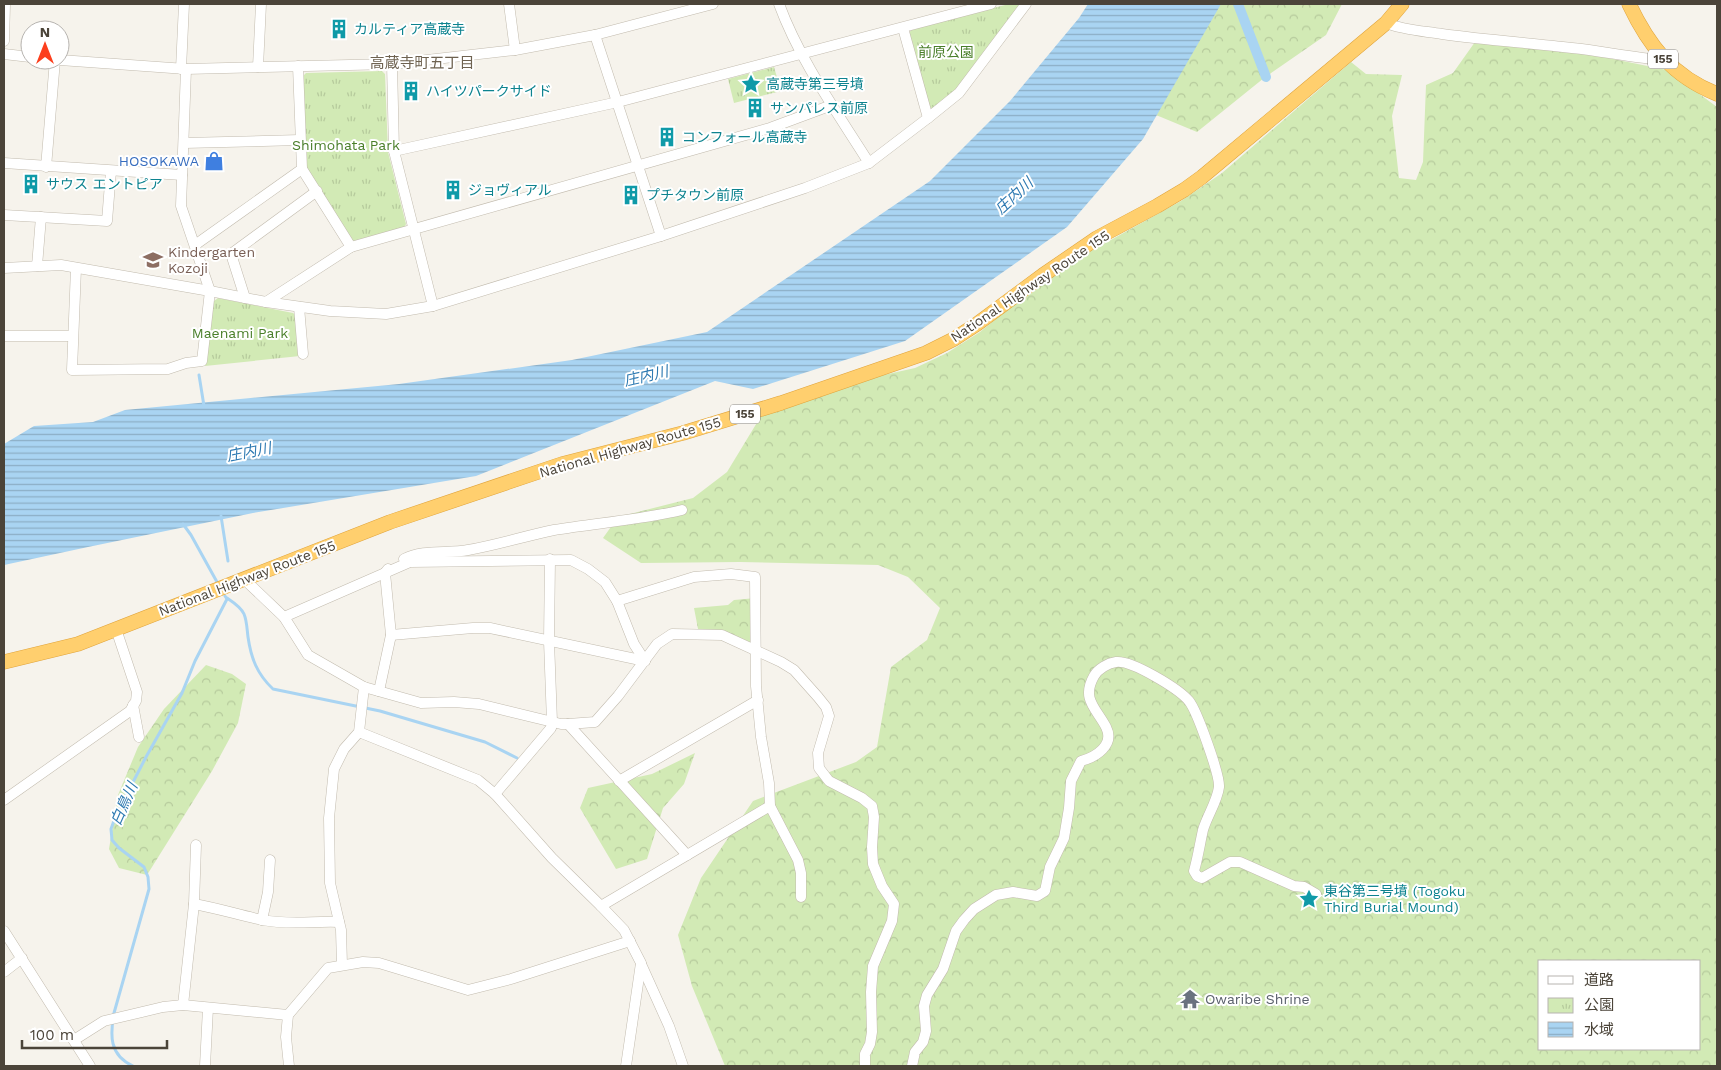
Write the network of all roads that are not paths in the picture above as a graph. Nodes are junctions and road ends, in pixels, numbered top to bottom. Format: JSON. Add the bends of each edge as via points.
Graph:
{"nodes":[{"id":1,"x":5,"y":4,"type":"edge"},
{"id":2,"x":184,"y":4,"type":"edge"},
{"id":3,"x":261,"y":4,"type":"edge"},
{"id":4,"x":509,"y":4,"type":"edge"},
{"id":5,"x":713,"y":4,"type":"edge"},
{"id":6,"x":779,"y":4,"type":"edge"},
{"id":7,"x":992,"y":4,"type":"edge"},
{"id":8,"x":1026,"y":4,"type":"edge"},
{"id":9,"x":1402,"y":4,"type":"edge"},
{"id":10,"x":1629,"y":4,"type":"edge"},
{"id":11,"x":1386,"y":23,"type":"junction"},
{"id":12,"x":903,"y":28,"type":"junction"},
{"id":13,"x":595,"y":35,"type":"junction"},
{"id":14,"x":4,"y":41,"type":"edge"},
{"id":15,"x":515,"y":50,"type":"junction"},
{"id":16,"x":4,"y":54,"type":"edge"},
{"id":17,"x":802,"y":54,"type":"junction"},
{"id":18,"x":20,"y":56,"type":"edge"},
{"id":19,"x":1664,"y":60,"type":"junction"},
{"id":20,"x":70,"y":61,"type":"edge"},
{"id":21,"x":392,"y":64,"type":"junction"},
{"id":22,"x":298,"y":66,"type":"junction"},
{"id":23,"x":258,"y":67,"type":"junction"},
{"id":24,"x":184,"y":69,"type":"junction"},
{"id":25,"x":54,"y":70,"type":"edge"},
{"id":26,"x":1717,"y":94,"type":"edge"},
{"id":27,"x":618,"y":102,"type":"junction"},
{"id":28,"x":832,"y":105,"type":"junction"},
{"id":29,"x":928,"y":118,"type":"junction"},
{"id":30,"x":300,"y":140,"type":"junction"},
{"id":31,"x":184,"y":143,"type":"junction"},
{"id":32,"x":394,"y":151,"type":"junction"},
{"id":33,"x":4,"y":163,"type":"edge"},
{"id":34,"x":869,"y":163,"type":"junction"},
{"id":35,"x":638,"y":166,"type":"junction"},
{"id":36,"x":46,"y":167,"type":"junction"},
{"id":37,"x":302,"y":169,"type":"junction"},
{"id":38,"x":111,"y":171,"type":"junction"},
{"id":39,"x":182,"y":175,"type":"junction"},
{"id":40,"x":317,"y":192,"type":"junction"},
{"id":41,"x":4,"y":215,"type":"edge"},
{"id":42,"x":40,"y":217,"type":"junction"},
{"id":43,"x":414,"y":230,"type":"junction"},
{"id":44,"x":661,"y":236,"type":"junction"},
{"id":45,"x":195,"y":245,"type":"junction"},
{"id":46,"x":351,"y":247,"type":"junction"},
{"id":47,"x":37,"y":266,"type":"junction"},
{"id":48,"x":4,"y":268,"type":"edge"},
{"id":49,"x":76,"y":268,"type":"junction"},
{"id":50,"x":210,"y":291,"type":"junction"},
{"id":51,"x":245,"y":298,"type":"junction"},
{"id":52,"x":266,"y":302,"type":"junction"},
{"id":53,"x":433,"y":306,"type":"junction"},
{"id":54,"x":299,"y":307,"type":"junction"},
{"id":55,"x":4,"y":336,"type":"edge"},
{"id":56,"x":72,"y":336,"type":"junction"},
{"id":57,"x":303,"y":354,"type":"dead end"},
{"id":58,"x":682,"y":510,"type":"dead end"},
{"id":59,"x":550,"y":559,"type":"junction"},
{"id":60,"x":385,"y":573,"type":"junction"},
{"id":61,"x":244,"y":579,"type":"junction"},
{"id":62,"x":617,"y":601,"type":"junction"},
{"id":63,"x":284,"y":617,"type":"junction"},
{"id":64,"x":116,"y":630,"type":"junction"},
{"id":65,"x":391,"y":635,"type":"junction"},
{"id":66,"x":549,"y":641,"type":"junction"},
{"id":67,"x":755,"y":650,"type":"junction"},
{"id":68,"x":645,"y":661,"type":"junction"},
{"id":69,"x":4,"y":662,"type":"edge"},
{"id":70,"x":379,"y":691,"type":"junction"},
{"id":71,"x":364,"y":692,"type":"junction"},
{"id":72,"x":758,"y":700,"type":"junction"},
{"id":73,"x":133,"y":705,"type":"junction"},
{"id":74,"x":552,"y":722,"type":"junction"},
{"id":75,"x":568,"y":724,"type":"junction"},
{"id":76,"x":359,"y":732,"type":"junction"},
{"id":77,"x":139,"y":737,"type":"dead end"},
{"id":78,"x":619,"y":781,"type":"junction"},
{"id":79,"x":496,"y":794,"type":"junction"},
{"id":80,"x":4,"y":800,"type":"edge"},
{"id":81,"x":770,"y":806,"type":"junction"},
{"id":82,"x":196,"y":845,"type":"dead end"},
{"id":83,"x":686,"y":855,"type":"junction"},
{"id":84,"x":270,"y":860,"type":"dead end"},
{"id":85,"x":1316,"y":894,"type":"dead end"},
{"id":86,"x":801,"y":896,"type":"dead end"},
{"id":87,"x":194,"y":904,"type":"junction"},
{"id":88,"x":601,"y":906,"type":"junction"},
{"id":89,"x":262,"y":920,"type":"junction"},
{"id":90,"x":339,"y":922,"type":"junction"},
{"id":91,"x":4,"y":931,"type":"edge"},
{"id":92,"x":630,"y":941,"type":"junction"},
{"id":93,"x":22,"y":958,"type":"junction"},
{"id":94,"x":641,"y":963,"type":"junction"},
{"id":95,"x":342,"y":965,"type":"junction"},
{"id":96,"x":4,"y":972,"type":"edge"},
{"id":97,"x":183,"y":1005,"type":"junction"},
{"id":98,"x":208,"y":1008,"type":"junction"},
{"id":99,"x":288,"y":1015,"type":"junction"},
{"id":100,"x":74,"y":1040,"type":"junction"},
{"id":101,"x":90,"y":1066,"type":"edge"},
{"id":102,"x":204,"y":1066,"type":"edge"},
{"id":103,"x":289,"y":1066,"type":"edge"},
{"id":104,"x":626,"y":1066,"type":"edge"},
{"id":105,"x":683,"y":1066,"type":"edge"},
{"id":106,"x":865,"y":1066,"type":"edge"},
{"id":107,"x":912,"y":1066,"type":"edge"}],
"edges":[{"from":1,"to":14,"type":"street"},
{"from":2,"to":24,"type":"street"},
{"from":3,"to":23,"type":"street"},
{"from":4,"to":15,"type":"street"},
{"from":5,"to":13,"type":"street"},
{"from":6,"to":17,"type":"street"},
{"from":7,"to":12,"type":"street"},
{"from":8,"to":29,"type":"street","via":[[959,94]]},
{"from":9,"to":11,"type":"highway","name":"National Highway Route 155","number":"155"},
{"from":10,"to":19,"type":"highway","number":"155","via":[[1648,40]]},
{"from":11,"to":19,"type":"street","via":[[1461,36]]},
{"from":11,"to":61,"type":"highway","name":"National Highway Route 155","number":"155","via":[[1184,190],[1097,238],[954,339],[926,353],[728,419],[562,464],[390,522]]},
{"from":12,"to":17,"type":"street"},
{"from":12,"to":29,"type":"street"},
{"from":13,"to":15,"type":"street"},
{"from":13,"to":27,"type":"street"},
{"from":15,"to":21,"type":"street"},
{"from":16,"to":18,"type":"street"},
{"from":17,"to":27,"type":"street"},
{"from":17,"to":28,"type":"street"},
{"from":19,"to":26,"type":"highway","number":"155"},
{"from":20,"to":24,"type":"street"},
{"from":21,"to":22,"type":"street"},
{"from":21,"to":32,"type":"street"},
{"from":22,"to":23,"type":"street"},
{"from":22,"to":30,"type":"street"},
{"from":23,"to":24,"type":"street"},
{"from":24,"to":31,"type":"street"},
{"from":25,"to":36,"type":"street"},
{"from":27,"to":32,"type":"street"},
{"from":27,"to":35,"type":"street"},
{"from":28,"to":34,"type":"street"},
{"from":28,"to":35,"type":"street","via":[[770,128]]},
{"from":29,"to":34,"type":"street"},
{"from":30,"to":31,"type":"street"},
{"from":30,"to":37,"type":"street"},
{"from":31,"to":39,"type":"street"},
{"from":32,"to":43,"type":"street"},
{"from":33,"to":36,"type":"street"},
{"from":34,"to":44,"type":"street"},
{"from":35,"to":43,"type":"street"},
{"from":35,"to":44,"type":"street"},
{"from":36,"to":38,"type":"street"},
{"from":37,"to":40,"type":"street"},
{"from":37,"to":45,"type":"street"},
{"from":38,"to":39,"type":"street"},
{"from":38,"to":42,"type":"street","via":[[107,220]]},
{"from":39,"to":45,"type":"street","via":[[182,206]]},
{"from":40,"to":46,"type":"street"},
{"from":40,"to":51,"type":"street","via":[[231,254]]},
{"from":41,"to":42,"type":"street"},
{"from":42,"to":47,"type":"street"},
{"from":43,"to":46,"type":"street"},
{"from":43,"to":53,"type":"street"},
{"from":44,"to":53,"type":"street"},
{"from":45,"to":50,"type":"street"},
{"from":46,"to":52,"type":"street"},
{"from":47,"to":48,"type":"street"},
{"from":47,"to":49,"type":"street"},
{"from":49,"to":50,"type":"street"},
{"from":49,"to":56,"type":"street"},
{"from":50,"to":51,"type":"street"},
{"from":50,"to":56,"type":"street","via":[[202,361],[168,369],[72,370]]},
{"from":51,"to":52,"type":"street"},
{"from":52,"to":54,"type":"street"},
{"from":53,"to":54,"type":"street","via":[[386,314]]},
{"from":54,"to":57,"type":"street"},
{"from":55,"to":56,"type":"street"},
{"from":58,"to":60,"type":"street","via":[[651,518],[528,535],[468,550],[409,556],[393,564]]},
{"from":59,"to":60,"type":"street","via":[[410,562]]},
{"from":59,"to":62,"type":"street","via":[[571,560],[588,569],[605,582]]},
{"from":59,"to":66,"type":"street"},
{"from":60,"to":63,"type":"street"},
{"from":60,"to":65,"type":"street"},
{"from":61,"to":63,"type":"street"},
{"from":61,"to":64,"type":"highway","name":"National Highway Route 155","number":"155"},
{"from":62,"to":67,"type":"street","via":[[694,577],[731,574],[755,577]]},
{"from":62,"to":68,"type":"street","via":[[634,644]]},
{"from":63,"to":71,"type":"street","via":[[308,655]]},
{"from":64,"to":69,"type":"highway","name":"National Highway Route 155","number":"155","via":[[78,644]]},
{"from":64,"to":73,"type":"street","via":[[137,692]]},
{"from":65,"to":66,"type":"street","via":[[490,628]]},
{"from":65,"to":70,"type":"street"},
{"from":66,"to":68,"type":"street"},
{"from":66,"to":74,"type":"street"},
{"from":67,"to":68,"type":"street","via":[[722,635],[672,634],[657,644]]},
{"from":67,"to":72,"type":"street"},
{"from":67,"to":106,"type":"street","via":[[794,670],[826,707],[829,716],[818,753],[819,768],[829,781],[872,806],[873,864],[894,904],[894,911],[873,966],[872,1032]]},
{"from":68,"to":75,"type":"street","via":[[595,722]]},
{"from":70,"to":71,"type":"street"},
{"from":70,"to":74,"type":"street","via":[[421,703],[479,704]]},
{"from":71,"to":76,"type":"street"},
{"from":72,"to":78,"type":"street"},
{"from":72,"to":81,"type":"street"},
{"from":73,"to":77,"type":"street"},
{"from":73,"to":80,"type":"street","via":[[130,711]]},
{"from":74,"to":75,"type":"street"},
{"from":74,"to":79,"type":"street","via":[[551,728]]},
{"from":75,"to":78,"type":"street"},
{"from":76,"to":79,"type":"street","via":[[478,780]]},
{"from":76,"to":90,"type":"street","via":[[338,758],[332,781],[329,866]]},
{"from":78,"to":83,"type":"street"},
{"from":79,"to":88,"type":"street","via":[[552,858]]},
{"from":81,"to":83,"type":"street"},
{"from":81,"to":86,"type":"street","via":[[798,860]]},
{"from":82,"to":87,"type":"street"},
{"from":83,"to":88,"type":"street"},
{"from":84,"to":89,"type":"street"},
{"from":85,"to":107,"type":"street","via":[[1240,862],[1230,862],[1202,878],[1197,876],[1194,871],[1203,830],[1219,785],[1197,715],[1179,692],[1136,667],[1117,662],[1108,664],[1096,673],[1089,686],[1090,702],[1109,735],[1106,745],[1091,758],[1081,761],[1071,781],[1064,838],[1050,867],[1045,891],[1036,896],[1013,892],[996,895],[974,909],[964,920],[956,931],[943,969],[927,994],[924,1006],[926,1031]]},
{"from":87,"to":89,"type":"street"},
{"from":87,"to":97,"type":"street"},
{"from":88,"to":92,"type":"street"},
{"from":89,"to":90,"type":"street"},
{"from":90,"to":95,"type":"street"},
{"from":91,"to":93,"type":"street"},
{"from":92,"to":94,"type":"street"},
{"from":92,"to":95,"type":"street","via":[[468,990],[379,963]]},
{"from":93,"to":96,"type":"street"},
{"from":93,"to":100,"type":"street"},
{"from":94,"to":104,"type":"street"},
{"from":94,"to":105,"type":"street"},
{"from":95,"to":99,"type":"street","via":[[328,968]]},
{"from":97,"to":98,"type":"street"},
{"from":97,"to":100,"type":"street","via":[[104,1021]]},
{"from":98,"to":99,"type":"street"},
{"from":98,"to":102,"type":"street"},
{"from":99,"to":103,"type":"street"},
{"from":100,"to":101,"type":"street"}]}
